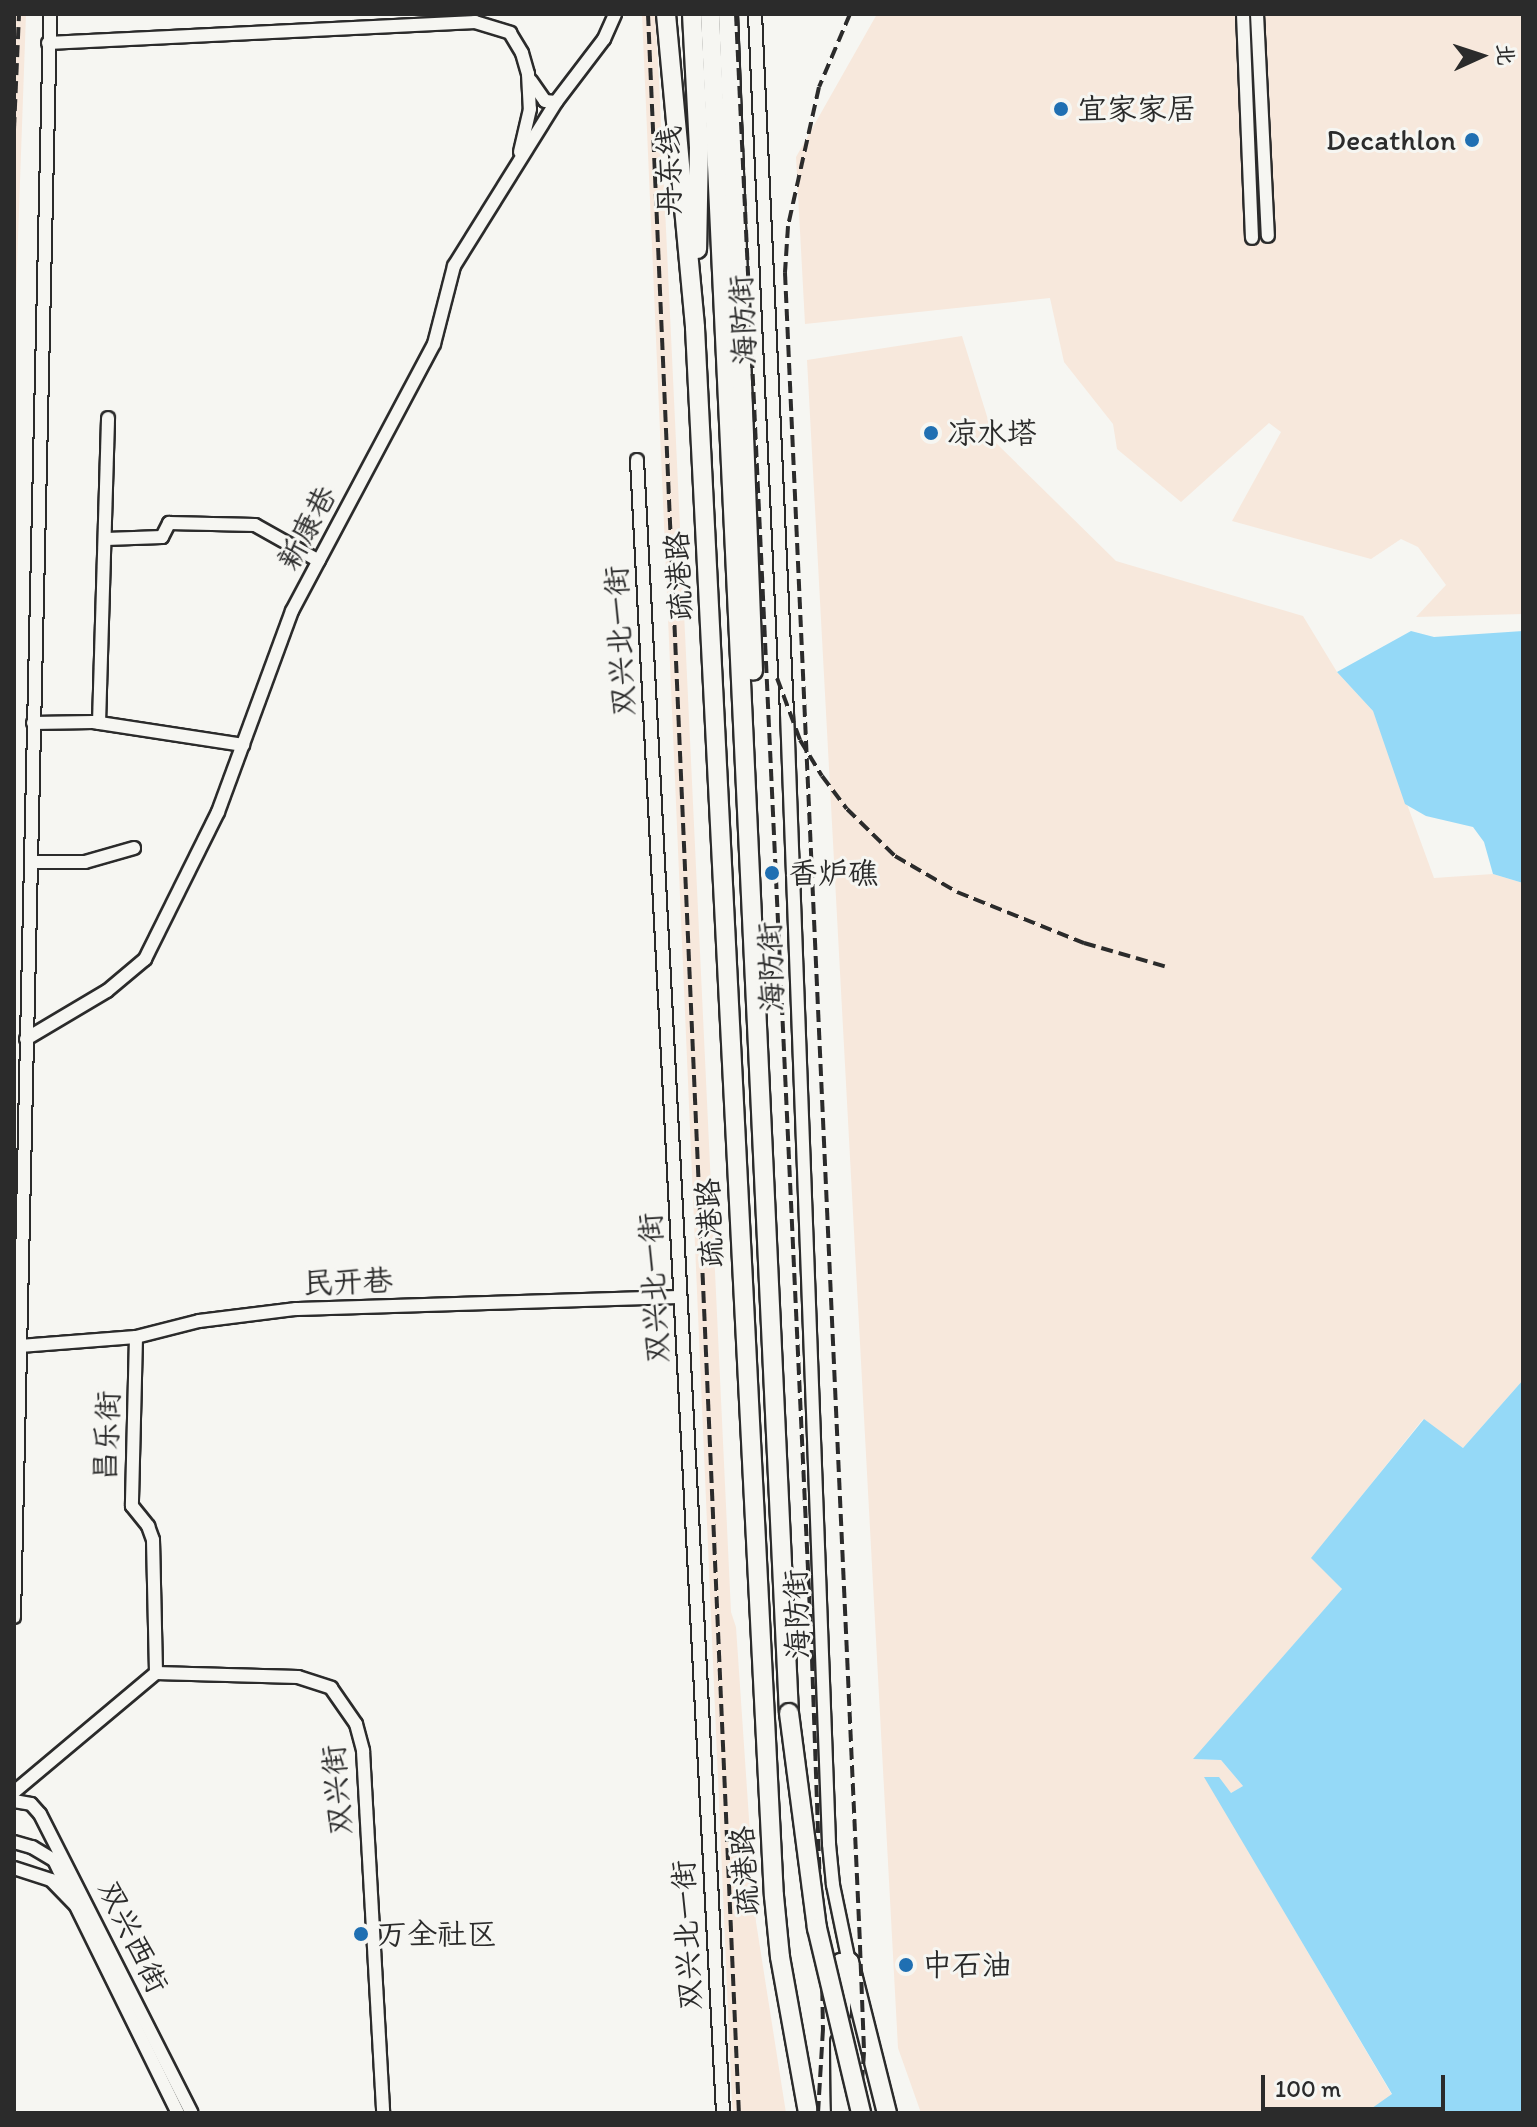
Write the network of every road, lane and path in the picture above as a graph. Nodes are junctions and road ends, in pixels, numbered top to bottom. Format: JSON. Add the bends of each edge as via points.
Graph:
{"nodes":[{"id":1,"x":50,"y":14,"type":"edge"},
{"id":2,"x":615,"y":14,"type":"edge"},
{"id":3,"x":666,"y":14,"type":"edge"},
{"id":4,"x":681,"y":14,"type":"edge"},
{"id":5,"x":692,"y":14,"type":"edge"},
{"id":6,"x":710,"y":14,"type":"edge"},
{"id":7,"x":728,"y":14,"type":"edge"},
{"id":8,"x":755,"y":14,"type":"edge"},
{"id":9,"x":1243,"y":14,"type":"edge"},
{"id":10,"x":1257,"y":14,"type":"edge"},
{"id":11,"x":48,"y":43,"type":"junction"},
{"id":12,"x":528,"y":74,"type":"junction"},
{"id":13,"x":556,"y":102,"type":"junction"},
{"id":14,"x":725,"y":147,"type":"junction"},
{"id":15,"x":677,"y":149,"type":"junction"},
{"id":16,"x":518,"y":162,"type":"junction"},
{"id":17,"x":1268,"y":236,"type":"dead end"},
{"id":18,"x":1252,"y":238,"type":"dead end"},
{"id":19,"x":695,"y":328,"type":"junction"},
{"id":20,"x":108,"y":418,"type":"dead end"},
{"id":21,"x":637,"y":460,"type":"dead end"},
{"id":22,"x":106,"y":539,"type":"junction"},
{"id":23,"x":319,"y":561,"type":"junction"},
{"id":24,"x":33,"y":723,"type":"junction"},
{"id":25,"x":99,"y":723,"type":"junction"},
{"id":26,"x":243,"y":745,"type":"junction"},
{"id":27,"x":134,"y":848,"type":"dead end"},
{"id":28,"x":31,"y":862,"type":"junction"},
{"id":29,"x":26,"y":1039,"type":"junction"},
{"id":30,"x":680,"y":1297,"type":"junction"},
{"id":31,"x":136,"y":1337,"type":"junction"},
{"id":32,"x":20,"y":1346,"type":"junction"},
{"id":33,"x":14,"y":1617,"type":"edge"},
{"id":34,"x":156,"y":1673,"type":"junction"},
{"id":35,"x":15,"y":1790,"type":"edge"},
{"id":36,"x":14,"y":1842,"type":"edge"},
{"id":37,"x":32,"y":1847,"type":"junction"},
{"id":38,"x":68,"y":1863,"type":"junction"},
{"id":39,"x":14,"y":1868,"type":"edge"},
{"id":40,"x":76,"y":1906,"type":"junction"},
{"id":41,"x":845,"y":1962,"type":"junction"},
{"id":42,"x":841,"y":2009,"type":"junction"},
{"id":43,"x":860,"y":2010,"type":"junction"},
{"id":44,"x":866,"y":2034,"type":"junction"},
{"id":45,"x":878,"y":2085,"type":"junction"},
{"id":46,"x":840,"y":2106,"type":"edge"},
{"id":47,"x":178,"y":2113,"type":"edge"},
{"id":48,"x":192,"y":2113,"type":"edge"},
{"id":49,"x":383,"y":2113,"type":"edge"},
{"id":50,"x":723,"y":2113,"type":"edge"},
{"id":51,"x":808,"y":2113,"type":"edge"},
{"id":52,"x":861,"y":2113,"type":"edge"},
{"id":53,"x":887,"y":2113,"type":"edge"}],
"edges":[{"from":1,"to":11,"type":"street"},
{"from":2,"to":13,"type":"street","name":"新康巷","via":[[604,39]]},
{"from":3,"to":15,"type":"highway"},
{"from":4,"to":15,"type":"highway"},
{"from":5,"to":19,"type":"highway","name":"丹东线","via":[[699,148]]},
{"from":6,"to":14,"type":"highway"},
{"from":7,"to":14,"type":"highway","name":"疏港路"},
{"from":8,"to":41,"type":"street","name":"海防街","via":[[829,1844]]},
{"from":9,"to":18,"type":"street"},
{"from":10,"to":17,"type":"street"},
{"from":11,"to":12,"type":"street","via":[[475,22],[510,33]]},
{"from":11,"to":24,"type":"street"},
{"from":12,"to":13,"type":"street","via":[[535,92]]},
{"from":12,"to":16,"type":"street","via":[[530,109]]},
{"from":13,"to":16,"type":"street","name":"新康巷"},
{"from":14,"to":52,"type":"highway","name":"疏港路","bridge":true,"via":[[759,853],[754,965],[789,1713],[817,1928]]},
{"from":15,"to":19,"type":"highway"},
{"from":16,"to":23,"type":"street","name":"新康巷","via":[[454,266],[434,344]]},
{"from":19,"to":51,"type":"highway","name":"疏港路","via":[[762,1715],[780,1957]]},
{"from":20,"to":22,"type":"street"},
{"from":21,"to":30,"type":"street","name":"双兴北一街"},
{"from":22,"to":23,"type":"street","via":[[162,537],[169,523],[255,525]]},
{"from":22,"to":25,"type":"street"},
{"from":23,"to":26,"type":"street","name":"新康巷","via":[[292,611]]},
{"from":24,"to":25,"type":"street"},
{"from":24,"to":28,"type":"street"},
{"from":25,"to":26,"type":"street"},
{"from":26,"to":29,"type":"street","name":"新康巷","via":[[218,812],[145,959],[107,991]]},
{"from":27,"to":28,"type":"street","via":[[85,862]]},
{"from":28,"to":29,"type":"street"},
{"from":29,"to":32,"type":"street"},
{"from":30,"to":31,"type":"street","name":"民开巷","via":[[296,1309],[199,1321]]},
{"from":30,"to":50,"type":"street","name":"双兴北一街"},
{"from":31,"to":32,"type":"street","name":"民开巷"},
{"from":31,"to":34,"type":"street","name":"昌乐街","via":[[132,1506],[153,1540]]},
{"from":32,"to":33,"type":"street"},
{"from":34,"to":35,"type":"street"},
{"from":34,"to":49,"type":"street","name":"双兴街","via":[[317,1681],[331,1688],[356,1724],[363,1751]]},
{"from":35,"to":38,"type":"street","name":"双兴西街","via":[[31,1804]]},
{"from":36,"to":37,"type":"street"},
{"from":37,"to":38,"type":"street","via":[[50,1848]]},
{"from":37,"to":40,"type":"street","via":[[54,1860]]},
{"from":38,"to":48,"type":"street","name":"双兴西街"},
{"from":39,"to":40,"type":"street","name":"双兴西街","via":[[51,1880]]},
{"from":40,"to":47,"type":"street","name":"双兴西街"},
{"from":41,"to":42,"type":"highway"},
{"from":41,"to":43,"type":"highway"},
{"from":42,"to":43,"type":"highway"},
{"from":42,"to":44,"type":"highway","via":[[854,2031]]},
{"from":42,"to":46,"type":"highway"},
{"from":43,"to":44,"type":"highway"},
{"from":44,"to":45,"type":"highway"},
{"from":45,"to":46,"type":"highway","via":[[850,2084]]},
{"from":45,"to":53,"type":"highway"}]}
